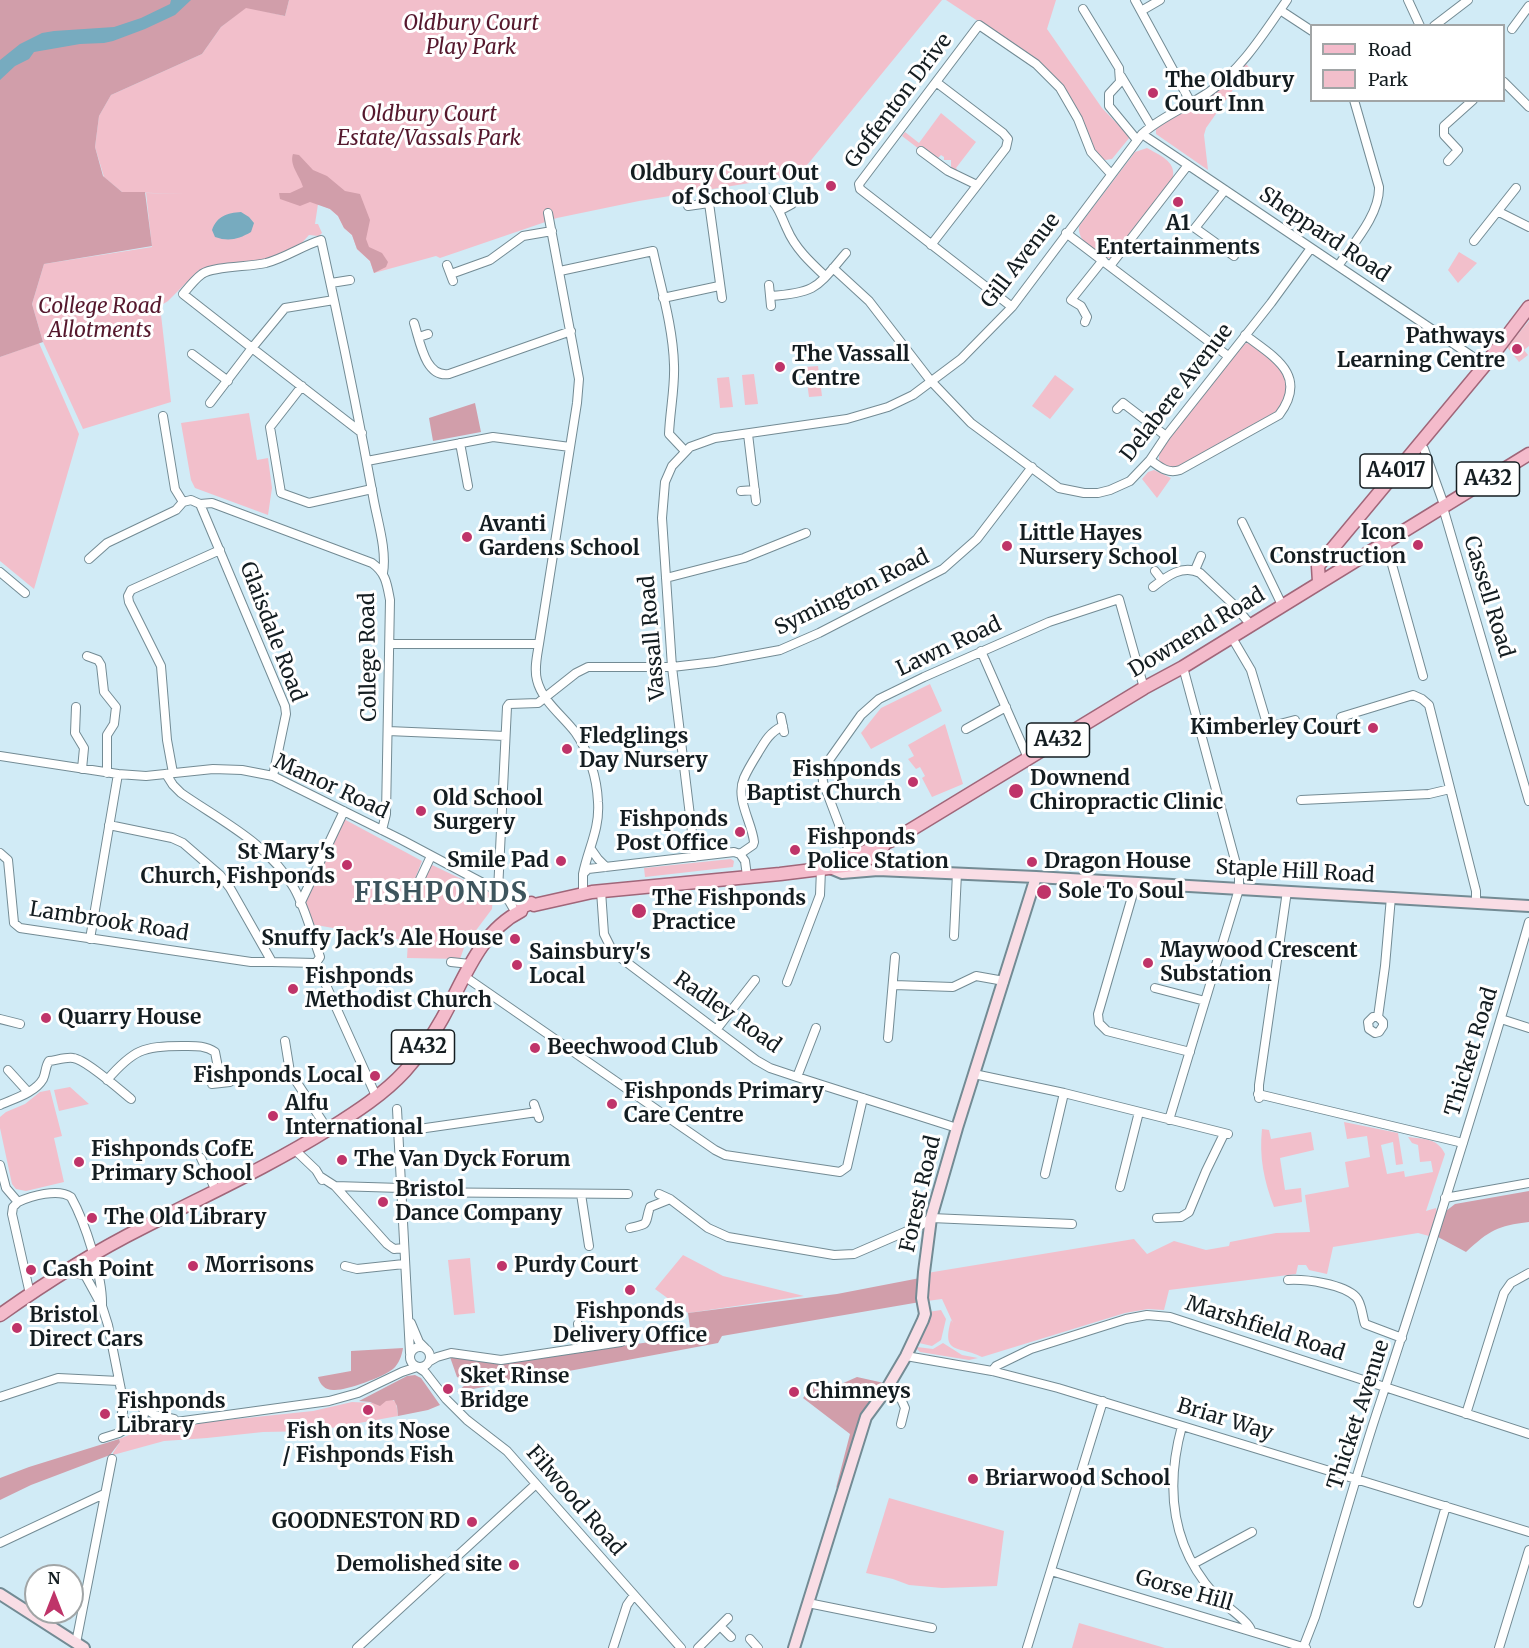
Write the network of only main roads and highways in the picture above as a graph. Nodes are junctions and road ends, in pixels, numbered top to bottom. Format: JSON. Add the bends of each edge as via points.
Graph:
{"nodes":[{"id":1,"x":1529,"y":307,"type":"edge"},
{"id":2,"x":1529,"y":454,"type":"edge"},
{"id":3,"x":1319,"y":582,"type":"junction"},
{"id":4,"x":856,"y":860,"type":"junction"},
{"id":5,"x":825,"y":868,"type":"junction"},
{"id":6,"x":878,"y":870,"type":"junction"},
{"id":7,"x":1036,"y":877,"type":"junction"},
{"id":8,"x":1529,"y":906,"type":"edge"},
{"id":9,"x":0,"y":1315,"type":"edge"},
{"id":10,"x":0,"y":1594,"type":"edge"},
{"id":11,"x":80,"y":1645,"type":"edge"},
{"id":12,"x":794,"y":1648,"type":"edge"}],
"edges":[{"from":1,"to":3,"type":"main road","number":"A4017","via":[[1318,566]]},
{"from":2,"to":3,"type":"main road","name":"Downend Road","number":"A432"},
{"from":3,"to":4,"type":"main road","name":"Downend Road","number":"A432","via":[[881,850]]},
{"from":4,"to":5,"type":"main road","number":"A432","via":[[832,861]]},
{"from":4,"to":6,"type":"main road","name":"Staple Hill Road"},
{"from":5,"to":6,"type":"main road","name":"Staple Hill Road","via":[[842,873]]},
{"from":5,"to":9,"type":"main road","number":"A432","via":[[583,893],[522,907],[496,927],[470,964],[434,1033],[405,1071],[376,1096],[295,1150],[134,1232]]},
{"from":6,"to":7,"type":"main road","name":"Staple Hill Road"},
{"from":7,"to":8,"type":"main road","name":"Staple Hill Road"},
{"from":7,"to":12,"type":"main road","name":"Forest Road","via":[[931,1218],[922,1298],[925,1314],[906,1356],[866,1417]]},
{"from":10,"to":11,"type":"main road"}]}
